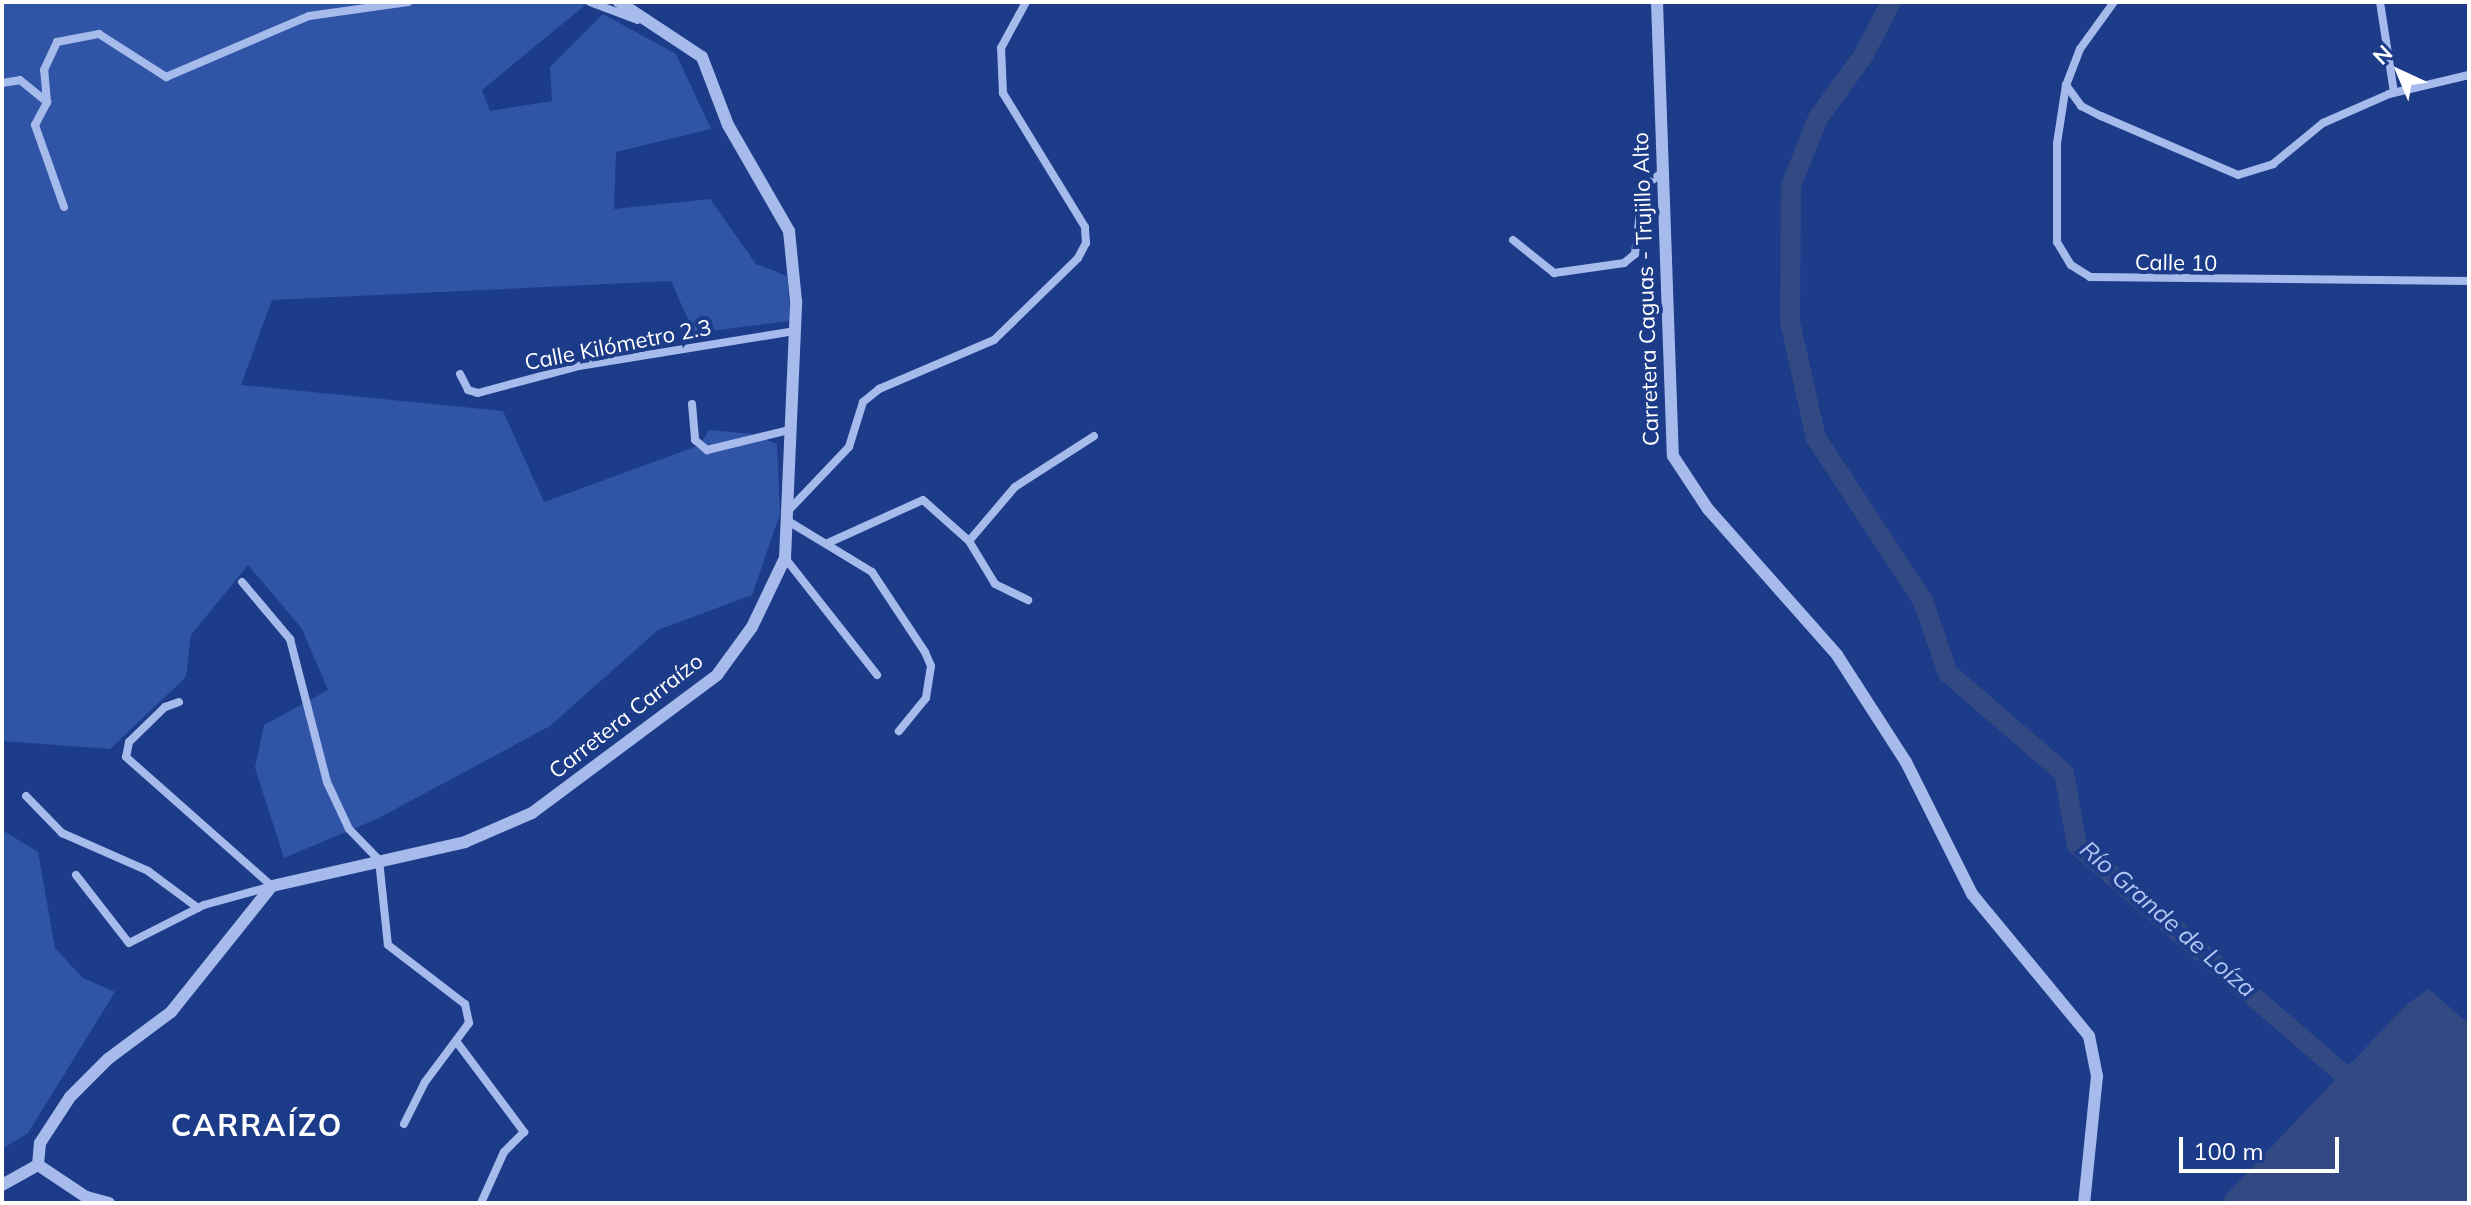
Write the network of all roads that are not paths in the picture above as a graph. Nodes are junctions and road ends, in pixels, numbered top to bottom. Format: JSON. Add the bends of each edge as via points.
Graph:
{"nodes":[{"id":1,"x":408,"y":2,"type":"edge"},
{"id":2,"x":590,"y":2,"type":"edge"},
{"id":3,"x":619,"y":2,"type":"edge"},
{"id":4,"x":1026,"y":2,"type":"edge"},
{"id":5,"x":1657,"y":2,"type":"edge"},
{"id":6,"x":2114,"y":2,"type":"edge"},
{"id":7,"x":2380,"y":2,"type":"edge"},
{"id":8,"x":679,"y":39,"type":"junction"},
{"id":9,"x":2469,"y":75,"type":"edge"},
{"id":10,"x":2,"y":83,"type":"edge"},
{"id":11,"x":2066,"y":85,"type":"junction"},
{"id":12,"x":2394,"y":92,"type":"junction"},
{"id":13,"x":47,"y":102,"type":"junction"},
{"id":14,"x":1661,"y":173,"type":"junction"},
{"id":15,"x":64,"y":207,"type":"dead end"},
{"id":16,"x":1513,"y":240,"type":"dead end"},
{"id":17,"x":2469,"y":281,"type":"edge"},
{"id":18,"x":794,"y":331,"type":"junction"},
{"id":19,"x":460,"y":374,"type":"dead end"},
{"id":20,"x":692,"y":404,"type":"dead end"},
{"id":21,"x":789,"y":430,"type":"junction"},
{"id":22,"x":1094,"y":436,"type":"dead end"},
{"id":23,"x":788,"y":516,"type":"junction"},
{"id":24,"x":969,"y":541,"type":"junction"},
{"id":25,"x":828,"y":543,"type":"junction"},
{"id":26,"x":785,"y":558,"type":"junction"},
{"id":27,"x":242,"y":582,"type":"dead end"},
{"id":28,"x":1028,"y":600,"type":"dead end"},
{"id":29,"x":877,"y":675,"type":"dead end"},
{"id":30,"x":179,"y":702,"type":"dead end"},
{"id":31,"x":899,"y":731,"type":"dead end"},
{"id":32,"x":26,"y":796,"type":"dead end"},
{"id":33,"x":379,"y":860,"type":"junction"},
{"id":34,"x":76,"y":875,"type":"dead end"},
{"id":35,"x":272,"y":886,"type":"junction"},
{"id":36,"x":198,"y":908,"type":"junction"},
{"id":37,"x":456,"y":1041,"type":"junction"},
{"id":38,"x":404,"y":1124,"type":"dead end"},
{"id":39,"x":38,"y":1165,"type":"junction"},
{"id":40,"x":2,"y":1185,"type":"edge"},
{"id":41,"x":109,"y":1203,"type":"edge"},
{"id":42,"x":481,"y":1203,"type":"edge"},
{"id":43,"x":2084,"y":1203,"type":"edge"}],
"edges":[{"from":1,"to":13,"type":"street","via":[[309,16],[166,77],[99,34],[57,42],[44,70]]},
{"from":2,"to":8,"type":"street"},
{"from":3,"to":8,"type":"street","name":"Carretera Carraízo"},
{"from":4,"to":23,"type":"street","via":[[1001,48],[1003,93],[1085,227],[1086,243],[1078,258],[994,340],[879,389],[863,402],[849,447]]},
{"from":5,"to":14,"type":"street","name":"Carretera Caguas - Trujillo Alto"},
{"from":6,"to":11,"type":"street","name":"Calle 10","via":[[2080,49]]},
{"from":7,"to":12,"type":"street"},
{"from":8,"to":18,"type":"street","name":"Carretera Carraízo","via":[[702,57],[728,125],[789,231]]},
{"from":9,"to":12,"type":"street"},
{"from":10,"to":13,"type":"street","via":[[20,80]]},
{"from":11,"to":12,"type":"street","via":[[2081,106],[2238,175],[2273,164],[2323,123]]},
{"from":11,"to":17,"type":"street","name":"Calle 10","via":[[2057,143],[2057,242],[2071,265],[2090,277]]},
{"from":13,"to":15,"type":"street","via":[[35,125]]},
{"from":14,"to":16,"type":"street","via":[[1643,188],[1635,254],[1624,263],[1554,273]]},
{"from":14,"to":43,"type":"street","name":"Carretera Caguas - Trujillo Alto","via":[[1673,456],[1708,509],[1837,655],[1906,762],[1972,894],[2089,1036],[2097,1076]]},
{"from":18,"to":19,"type":"street","name":"Calle Kilómetro 2.3","via":[[579,366],[478,393],[468,390]]},
{"from":18,"to":21,"type":"street","name":"Carretera Carraízo"},
{"from":20,"to":21,"type":"street","via":[[695,440],[707,450]]},
{"from":21,"to":23,"type":"street","name":"Carretera Carraízo"},
{"from":22,"to":24,"type":"street","via":[[1015,487]]},
{"from":23,"to":25,"type":"street"},
{"from":23,"to":26,"type":"street","name":"Carretera Carraízo"},
{"from":24,"to":25,"type":"street","via":[[923,500]]},
{"from":24,"to":28,"type":"street","via":[[995,584]]},
{"from":25,"to":31,"type":"street","via":[[885,586],[931,666],[926,698]]},
{"from":26,"to":29,"type":"street"},
{"from":26,"to":33,"type":"street","name":"Carretera Carraízo","via":[[752,627],[717,675],[532,813],[465,842]]},
{"from":27,"to":33,"type":"street","via":[[290,639],[327,782],[349,829]]},
{"from":30,"to":35,"type":"street","via":[[165,707],[129,742],[126,757]]},
{"from":32,"to":36,"type":"street","via":[[62,833],[148,871]]},
{"from":33,"to":35,"type":"street","name":"Carretera Carraízo"},
{"from":33,"to":37,"type":"street","via":[[388,945],[465,1004],[469,1023]]},
{"from":34,"to":36,"type":"street","via":[[129,943]]},
{"from":35,"to":36,"type":"street"},
{"from":35,"to":39,"type":"street","via":[[171,1012],[108,1059],[70,1097],[40,1143]]},
{"from":37,"to":38,"type":"street","via":[[425,1082]]},
{"from":37,"to":42,"type":"street","via":[[524,1132],[504,1152]]},
{"from":39,"to":40,"type":"street"},
{"from":39,"to":41,"type":"street","via":[[86,1197]]}]}
